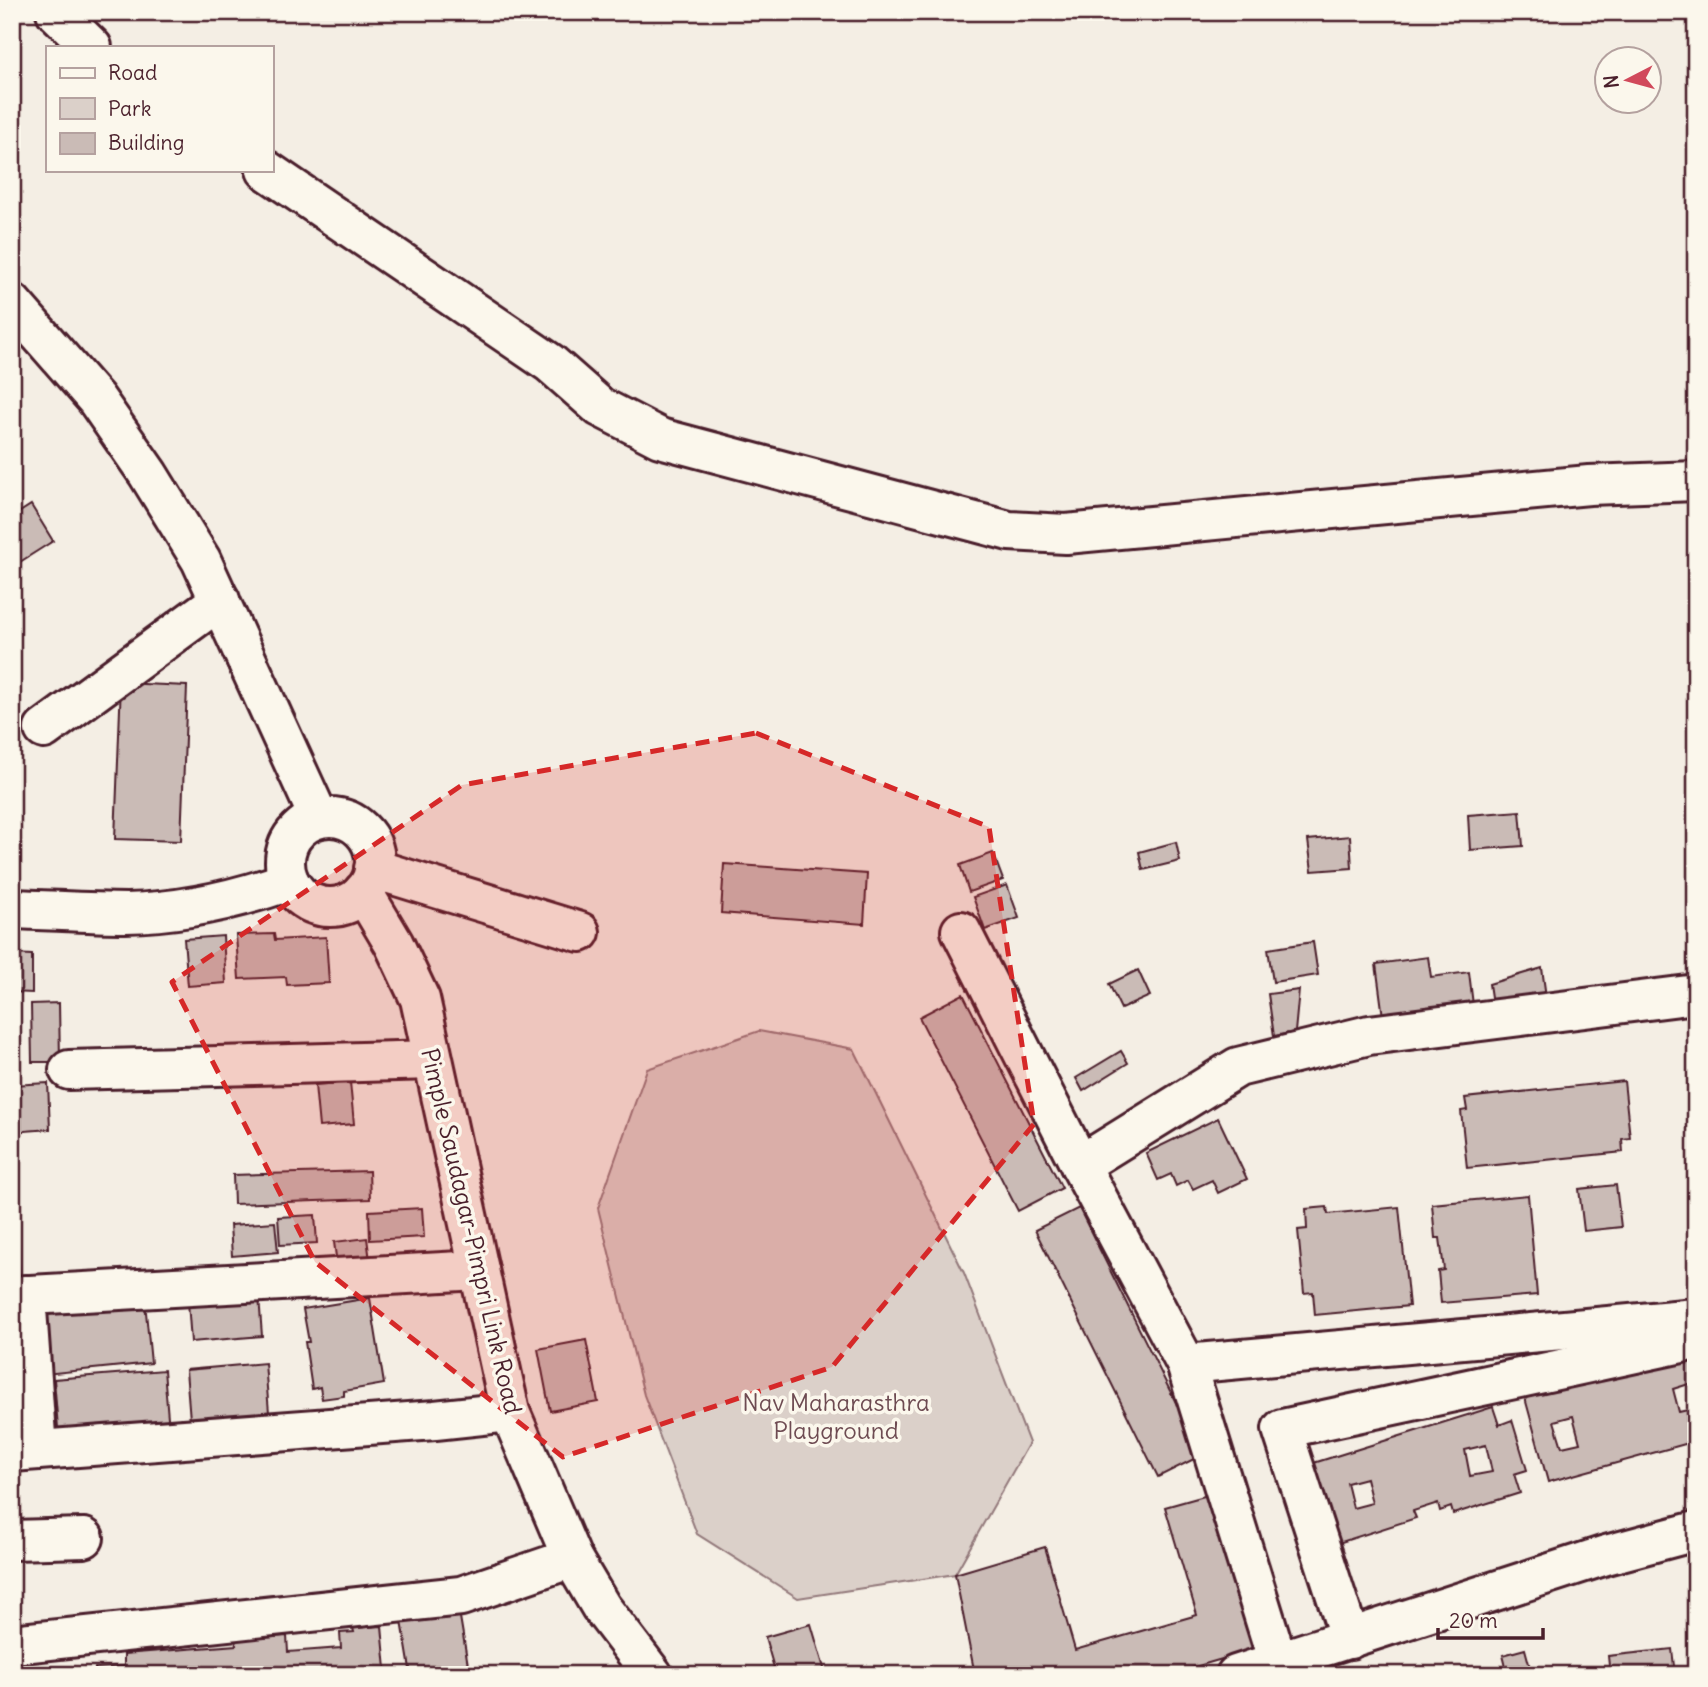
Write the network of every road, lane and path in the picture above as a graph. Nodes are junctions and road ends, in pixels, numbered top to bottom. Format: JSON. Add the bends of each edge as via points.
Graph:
{"nodes":[{"id":1,"x":57,"y":12,"type":"edge"},
{"id":2,"x":91,"y":46,"type":"edge"},
{"id":3,"x":269,"y":172,"type":"edge"},
{"id":4,"x":12,"y":303,"type":"edge"},
{"id":5,"x":1696,"y":481,"type":"edge"},
{"id":6,"x":220,"y":600,"type":"junction"},
{"id":7,"x":44,"y":729,"type":"dead end"},
{"id":8,"x":319,"y":818,"type":"junction"},
{"id":9,"x":289,"y":881,"type":"junction"},
{"id":10,"x":369,"y":881,"type":"junction"},
{"id":11,"x":12,"y":909,"type":"edge"},
{"id":12,"x":961,"y":931,"type":"dead end"},
{"id":13,"x":580,"y":932,"type":"dead end"},
{"id":14,"x":1696,"y":994,"type":"edge"},
{"id":15,"x":433,"y":1060,"type":"junction"},
{"id":16,"x":69,"y":1070,"type":"dead end"},
{"id":17,"x":1080,"y":1165,"type":"junction"},
{"id":18,"x":479,"y":1270,"type":"junction"},
{"id":19,"x":19,"y":1295,"type":"edge"},
{"id":20,"x":1696,"y":1318,"type":"edge"},
{"id":21,"x":1696,"y":1340,"type":"edge"},
{"id":22,"x":1186,"y":1364,"type":"junction"},
{"id":23,"x":510,"y":1412,"type":"junction"},
{"id":24,"x":25,"y":1451,"type":"edge"},
{"id":25,"x":1696,"y":1531,"type":"edge"},
{"id":26,"x":84,"y":1538,"type":"dead end"},
{"id":27,"x":12,"y":1540,"type":"edge"},
{"id":28,"x":572,"y":1558,"type":"junction"},
{"id":29,"x":1349,"y":1639,"type":"junction"},
{"id":30,"x":31,"y":1654,"type":"edge"},
{"id":31,"x":1280,"y":1668,"type":"edge"},
{"id":32,"x":653,"y":1675,"type":"edge"},
{"id":33,"x":1236,"y":1675,"type":"edge"}],
"edges":[{"from":1,"to":2,"type":"street"},
{"from":3,"to":5,"type":"street","via":[[550,363],[600,407],[660,438],[1009,531],[1066,534],[1589,485]]},
{"from":4,"to":6,"type":"street","via":[[104,410],[201,560]]},
{"from":6,"to":7,"type":"street"},
{"from":6,"to":8,"type":"street"},
{"from":8,"to":9,"type":"street","via":[[296,831],[288,846],[285,864]]},
{"from":8,"to":10,"type":"street","via":[[337,817],[361,828],[371,842],[375,860]]},
{"from":9,"to":10,"type":"street","via":[[307,901],[323,907],[341,906]]},
{"from":9,"to":11,"type":"street","via":[[205,903],[128,913]]},
{"from":10,"to":13,"type":"street"},
{"from":10,"to":15,"type":"street","name":"Pimple Saudagar-Pimpri Link Road","via":[[420,999]]},
{"from":12,"to":17,"type":"street"},
{"from":14,"to":17,"type":"street","via":[[1369,1035],[1238,1067]]},
{"from":15,"to":16,"type":"street"},
{"from":15,"to":18,"type":"street","name":"Pimple Saudagar-Pimpri Link Road"},
{"from":17,"to":22,"type":"street"},
{"from":18,"to":19,"type":"street"},
{"from":18,"to":23,"type":"street","name":"Pimple Saudagar-Pimpri Link Road"},
{"from":19,"to":24,"type":"street"},
{"from":20,"to":22,"type":"street"},
{"from":21,"to":29,"type":"street","via":[[1282,1429]]},
{"from":22,"to":31,"type":"street"},
{"from":23,"to":24,"type":"street"},
{"from":23,"to":28,"type":"street","name":"Pimple Saudagar-Pimpri Link Road"},
{"from":25,"to":29,"type":"street","via":[[1606,1555]]},
{"from":26,"to":27,"type":"street"},
{"from":28,"to":30,"type":"street","via":[[461,1596]]},
{"from":28,"to":32,"type":"street","name":"Pimple Saudagar-Pimpri Link Road","via":[[601,1607]]},
{"from":29,"to":31,"type":"street"},
{"from":31,"to":33,"type":"street"}]}
